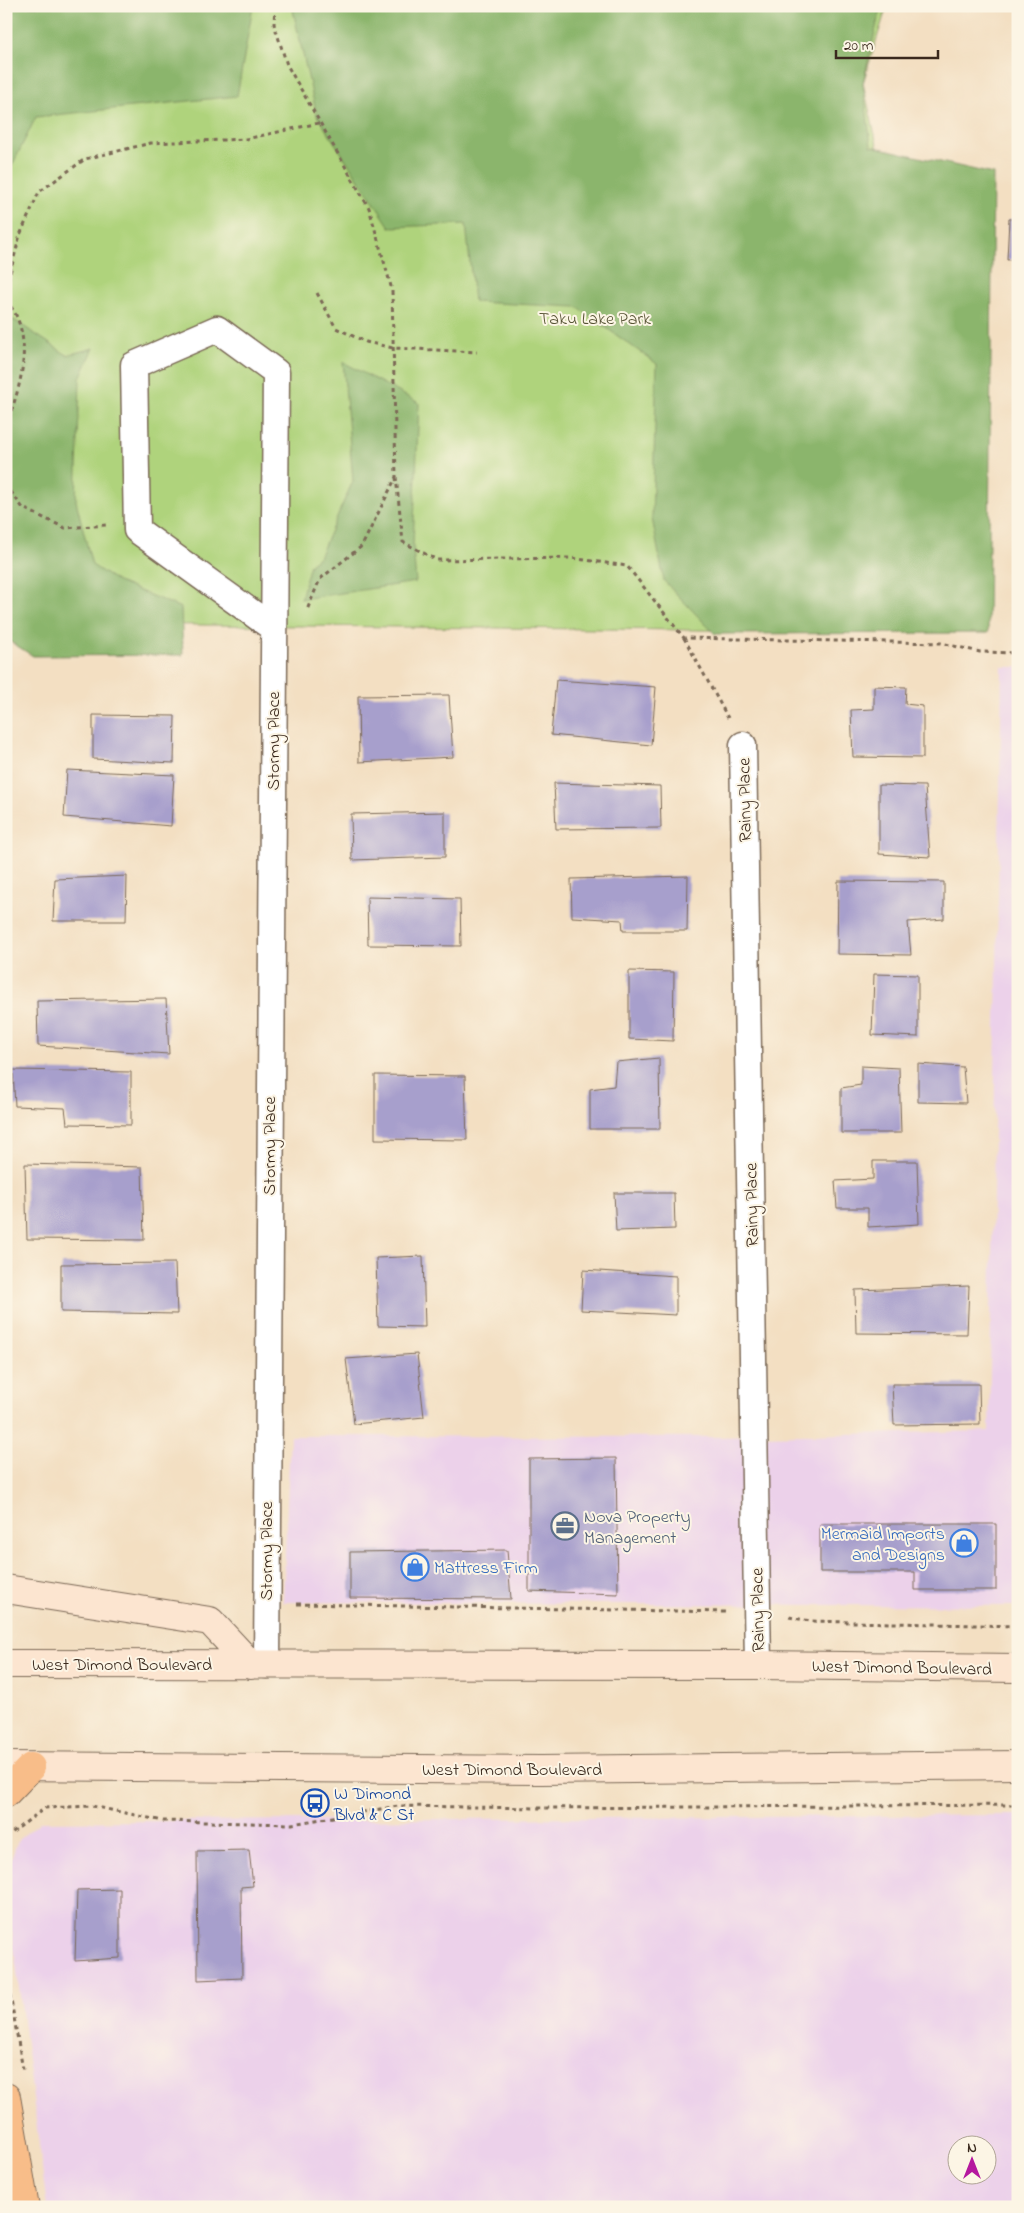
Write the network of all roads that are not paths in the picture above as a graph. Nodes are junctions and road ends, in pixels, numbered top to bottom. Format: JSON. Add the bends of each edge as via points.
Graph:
{"nodes":[{"id":1,"x":273,"y":628,"type":"junction"},
{"id":2,"x":743,"y":744,"type":"road end"},
{"id":3,"x":6,"y":1589,"type":"edge"},
{"id":4,"x":6,"y":1664,"type":"edge"},
{"id":5,"x":259,"y":1665,"type":"junction"},
{"id":6,"x":758,"y":1665,"type":"junction"},
{"id":7,"x":1018,"y":1668,"type":"edge"},
{"id":8,"x":1018,"y":1765,"type":"edge"},
{"id":9,"x":18,"y":1766,"type":"edge"},
{"id":10,"x":6,"y":1793,"type":"edge"},
{"id":11,"x":6,"y":2097,"type":"edge"},
{"id":12,"x":25,"y":2207,"type":"edge"}],
"edges":[{"from":1,"to":1,"type":"street","name":"Stormy Place","via":[[137,530],[134,366],[217,329],[276,372]]},
{"from":1,"to":5,"type":"street","name":"Stormy Place"},
{"from":2,"to":6,"type":"street","name":"Rainy Place"},
{"from":3,"to":5,"type":"main road","via":[[210,1621]]},
{"from":4,"to":5,"type":"main road","name":"West Dimond Boulevard"},
{"from":5,"to":6,"type":"main road","name":"West Dimond Boulevard"},
{"from":6,"to":7,"type":"main road","name":"West Dimond Boulevard"},
{"from":8,"to":9,"type":"main road","name":"West Dimond Boulevard","via":[[541,1770]]},
{"from":9,"to":10,"type":"main road"},
{"from":11,"to":12,"type":"main road"}]}
